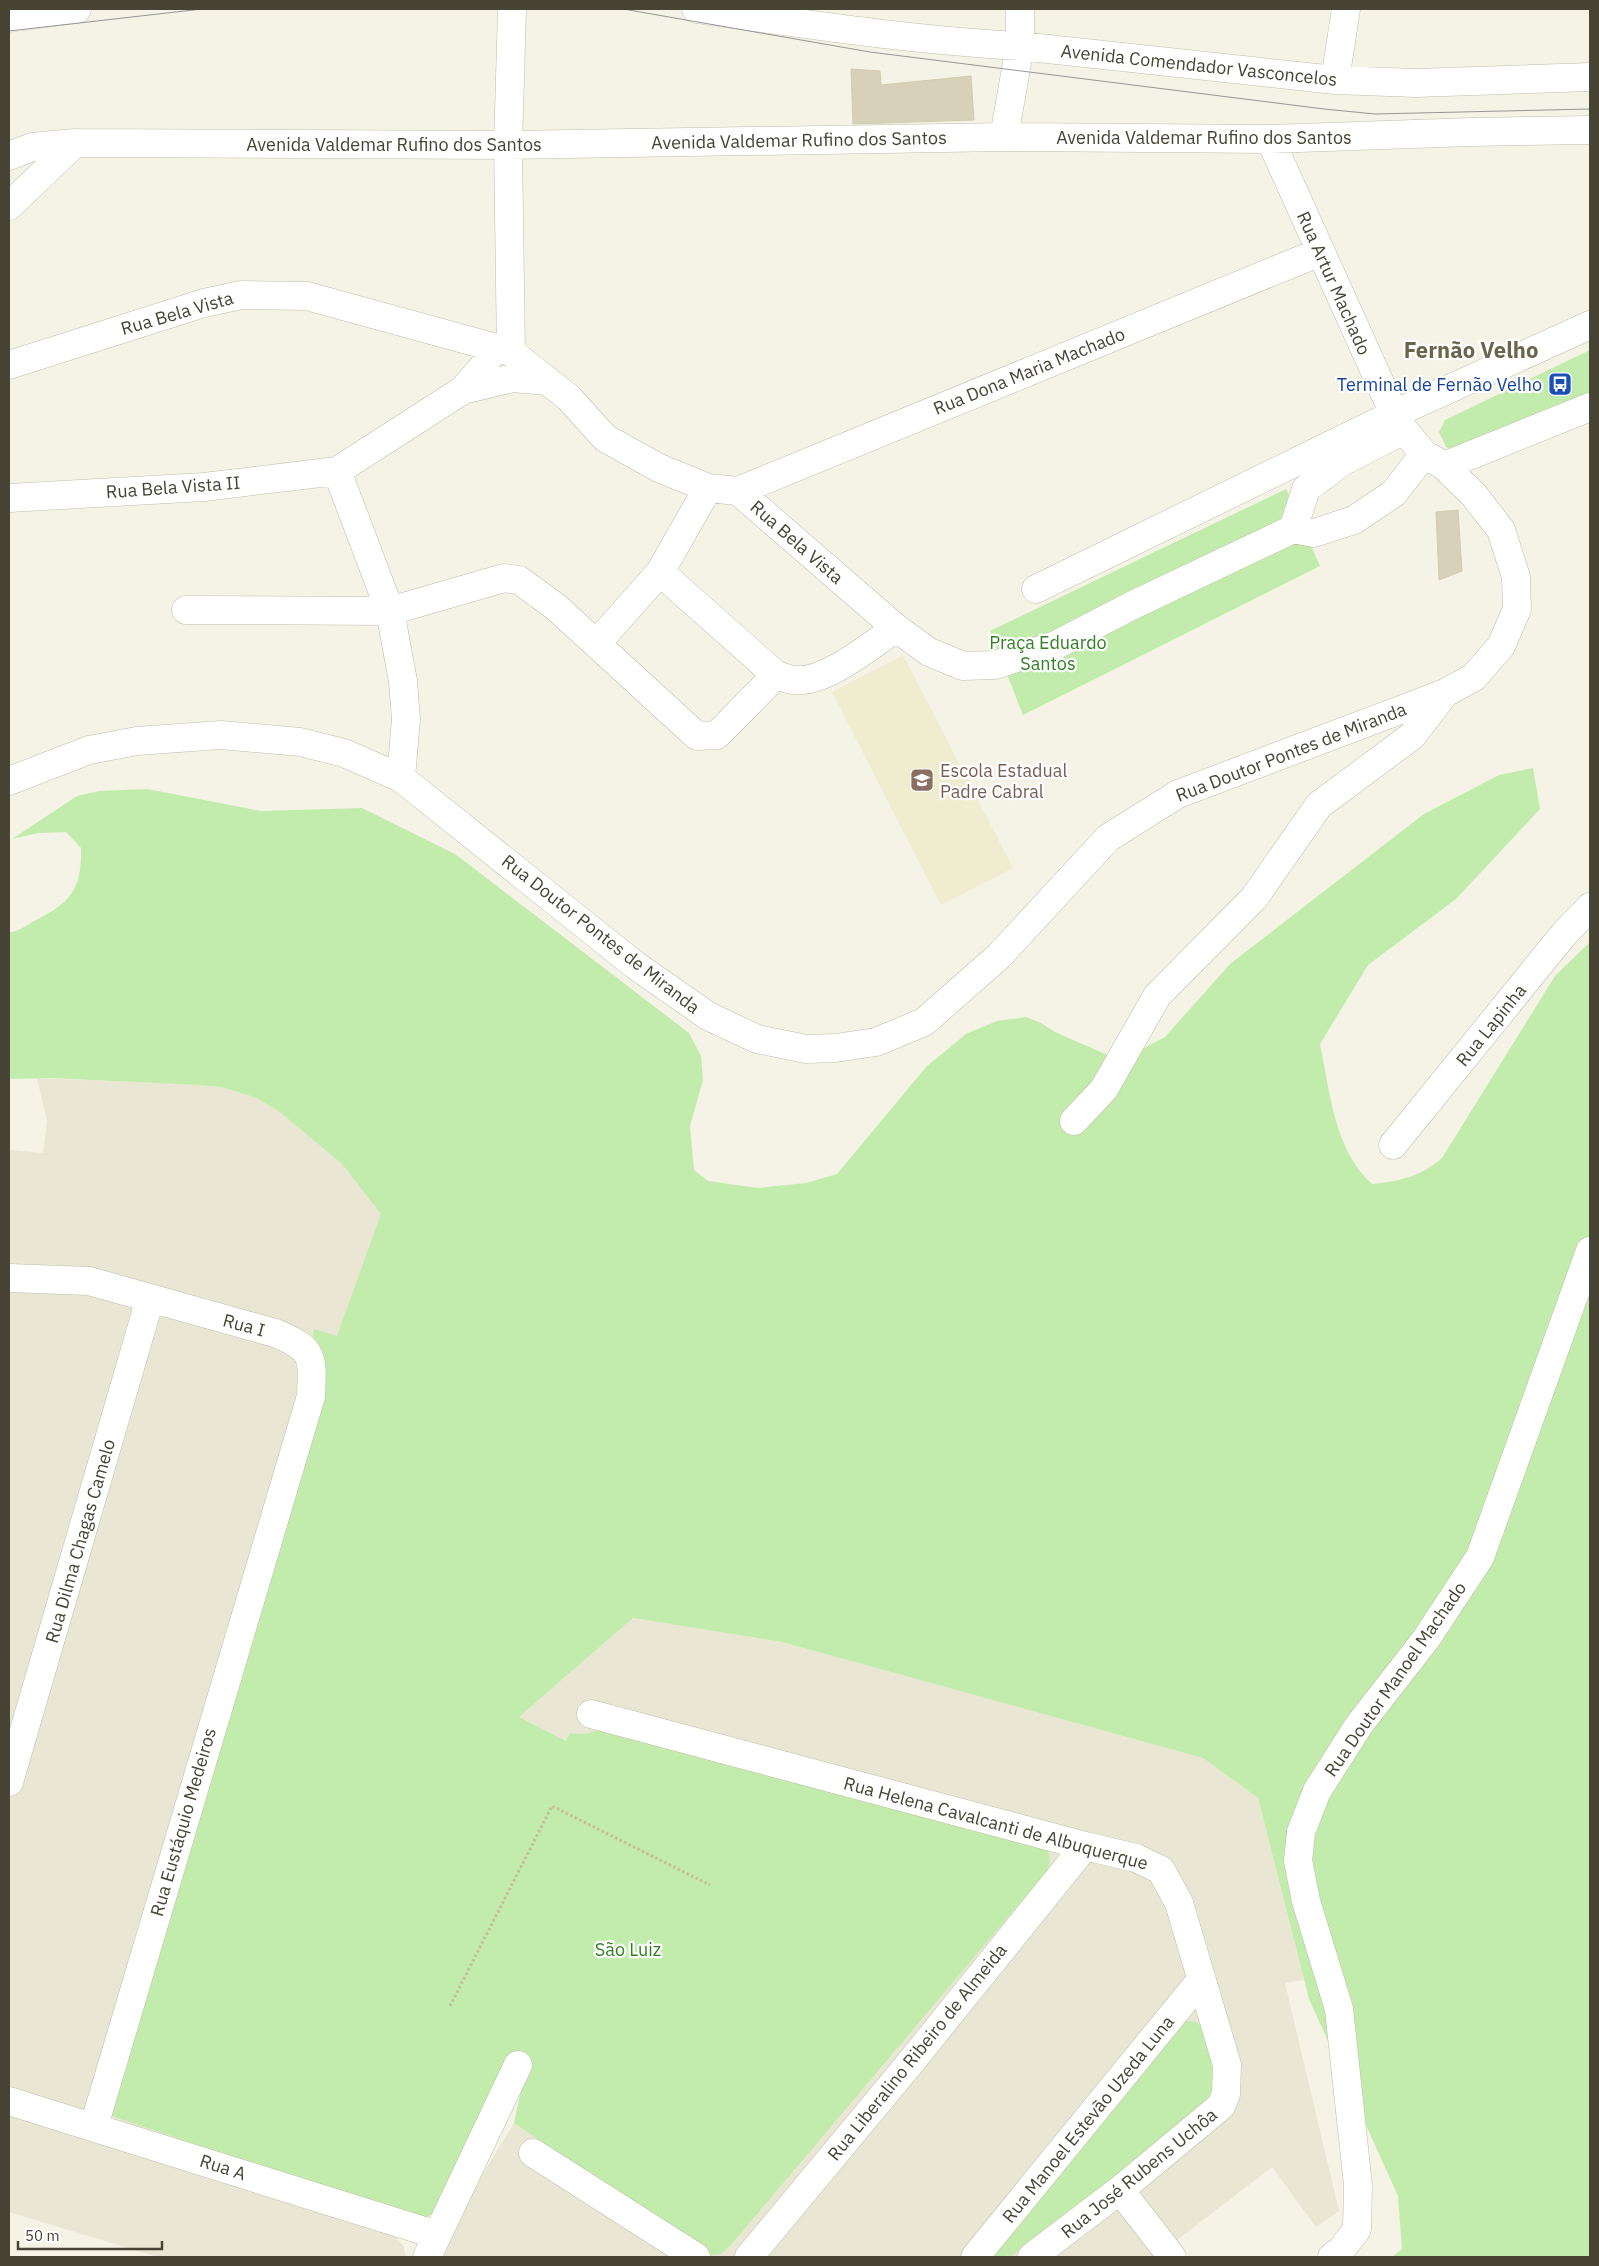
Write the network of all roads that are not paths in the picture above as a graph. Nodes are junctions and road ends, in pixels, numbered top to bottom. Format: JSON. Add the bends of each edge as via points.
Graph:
{"nodes":[{"id":1,"x":77,"y":9,"type":"edge"},
{"id":2,"x":696,"y":9,"type":"edge"},
{"id":3,"x":1020,"y":9,"type":"edge"},
{"id":4,"x":1346,"y":9,"type":"edge"},
{"id":5,"x":512,"y":10,"type":"dead end"},
{"id":6,"x":9,"y":18,"type":"edge"},
{"id":7,"x":1020,"y":46,"type":"junction"},
{"id":8,"x":1590,"y":77,"type":"edge"},
{"id":9,"x":1335,"y":80,"type":"junction"},
{"id":10,"x":1590,"y":130,"type":"edge"},
{"id":11,"x":1004,"y":137,"type":"junction"},
{"id":12,"x":1270,"y":140,"type":"junction"},
{"id":13,"x":75,"y":142,"type":"junction"},
{"id":14,"x":508,"y":145,"type":"junction"},
{"id":15,"x":9,"y":156,"type":"edge"},
{"id":16,"x":9,"y":206,"type":"edge"},
{"id":17,"x":1320,"y":252,"type":"junction"},
{"id":18,"x":1590,"y":325,"type":"edge"},
{"id":19,"x":502,"y":350,"type":"junction"},
{"id":20,"x":9,"y":365,"type":"edge"},
{"id":21,"x":547,"y":381,"type":"junction"},
{"id":22,"x":463,"y":390,"type":"junction"},
{"id":23,"x":1590,"y":406,"type":"edge"},
{"id":24,"x":1399,"y":422,"type":"junction"},
{"id":25,"x":1434,"y":460,"type":"junction"},
{"id":26,"x":337,"y":471,"type":"junction"},
{"id":27,"x":708,"y":488,"type":"junction"},
{"id":28,"x":738,"y":491,"type":"junction"},
{"id":29,"x":9,"y":498,"type":"edge"},
{"id":30,"x":1293,"y":529,"type":"junction"},
{"id":31,"x":660,"y":572,"type":"junction"},
{"id":32,"x":1036,"y":589,"type":"dead end"},
{"id":33,"x":186,"y":610,"type":"dead end"},
{"id":34,"x":390,"y":611,"type":"junction"},
{"id":35,"x":896,"y":628,"type":"junction"},
{"id":36,"x":597,"y":643,"type":"junction"},
{"id":37,"x":776,"y":674,"type":"junction"},
{"id":38,"x":1445,"y":693,"type":"junction"},
{"id":39,"x":401,"y":778,"type":"junction"},
{"id":40,"x":9,"y":781,"type":"edge"},
{"id":41,"x":1590,"y":906,"type":"edge"},
{"id":42,"x":1074,"y":1121,"type":"dead end"},
{"id":43,"x":1393,"y":1145,"type":"dead end"},
{"id":44,"x":1590,"y":1252,"type":"edge"},
{"id":45,"x":9,"y":1278,"type":"edge"},
{"id":46,"x":150,"y":1299,"type":"junction"},
{"id":47,"x":273,"y":1517,"type":"joint"},
{"id":48,"x":591,"y":1714,"type":"dead end"},
{"id":49,"x":9,"y":1782,"type":"edge"},
{"id":50,"x":1085,"y":1846,"type":"junction"},
{"id":51,"x":1201,"y":1980,"type":"junction"},
{"id":52,"x":518,"y":2065,"type":"dead end"},
{"id":53,"x":9,"y":2101,"type":"edge"},
{"id":54,"x":1222,"y":2106,"type":"joint"},
{"id":55,"x":94,"y":2126,"type":"junction"},
{"id":56,"x":532,"y":2153,"type":"dead end"},
{"id":57,"x":1120,"y":2190,"type":"junction"},
{"id":58,"x":432,"y":2246,"type":"edge"},
{"id":59,"x":696,"y":2257,"type":"edge"},
{"id":60,"x":749,"y":2257,"type":"edge"},
{"id":61,"x":975,"y":2257,"type":"edge"},
{"id":62,"x":1032,"y":2257,"type":"edge"},
{"id":63,"x":1172,"y":2257,"type":"edge"},
{"id":64,"x":1332,"y":2257,"type":"edge"}],
"edges":[{"from":1,"to":6,"type":"street"},
{"from":2,"to":7,"type":"street","name":"Avenida Comendador Vasconcelos","via":[[808,25]]},
{"from":3,"to":7,"type":"street"},
{"from":4,"to":9,"type":"street"},
{"from":5,"to":14,"type":"street"},
{"from":7,"to":9,"type":"street","name":"Avenida Comendador Vasconcelos"},
{"from":7,"to":11,"type":"street"},
{"from":8,"to":9,"type":"street","name":"Avenida Comendador Vasconcelos","via":[[1416,84]]},
{"from":10,"to":12,"type":"street","name":"Avenida Valdemar Rufino dos Santos"},
{"from":11,"to":12,"type":"street","name":"Avenida Valdemar Rufino dos Santos"},
{"from":11,"to":14,"type":"street","name":"Avenida Valdemar Rufino dos Santos"},
{"from":12,"to":17,"type":"street","name":"Rua Artur Machado"},
{"from":13,"to":14,"type":"street","name":"Avenida Valdemar Rufino dos Santos"},
{"from":13,"to":15,"type":"street","name":"Avenida Valdemar Rufino dos Santos","via":[[32,148]]},
{"from":13,"to":16,"type":"street"},
{"from":14,"to":19,"type":"street"},
{"from":17,"to":24,"type":"street","name":"Rua Artur Machado"},
{"from":17,"to":28,"type":"street","name":"Rua Dona Maria Machado"},
{"from":18,"to":24,"type":"street"},
{"from":19,"to":20,"type":"street","name":"Rua Bela Vista","via":[[306,296],[241,295],[204,302]]},
{"from":19,"to":21,"type":"street","name":"Rua Bela Vista"},
{"from":19,"to":22,"type":"street"},
{"from":21,"to":22,"type":"street","via":[[513,378]]},
{"from":21,"to":27,"type":"street","name":"Rua Bela Vista","via":[[569,398],[605,438],[659,468]]},
{"from":22,"to":26,"type":"street"},
{"from":23,"to":25,"type":"street"},
{"from":24,"to":25,"type":"street","name":"Rua Artur Machado"},
{"from":24,"to":30,"type":"street","via":[[1306,489]]},
{"from":24,"to":32,"type":"street"},
{"from":25,"to":30,"type":"street","via":[[1354,520],[1314,533]]},
{"from":25,"to":38,"type":"street","name":"Rua Doutor Pontes de Miranda","via":[[1473,494],[1501,530],[1516,577],[1518,609],[1501,646],[1474,677]]},
{"from":26,"to":29,"type":"street","name":"Rua Bela Vista II","via":[[204,487]]},
{"from":26,"to":34,"type":"street"},
{"from":27,"to":28,"type":"street","name":"Rua Bela Vista"},
{"from":27,"to":31,"type":"street"},
{"from":28,"to":35,"type":"street","name":"Rua Bela Vista"},
{"from":30,"to":35,"type":"street","name":"Rua Bela Vista","via":[[1056,645],[995,665],[963,666],[929,652]]},
{"from":31,"to":36,"type":"street"},
{"from":31,"to":37,"type":"street"},
{"from":33,"to":34,"type":"street"},
{"from":34,"to":36,"type":"street","via":[[504,578],[518,580],[556,607]]},
{"from":34,"to":39,"type":"street","via":[[403,681],[406,719]]},
{"from":35,"to":37,"type":"street","via":[[834,669],[812,678],[795,680]]},
{"from":36,"to":37,"type":"street","via":[[697,736],[717,735]]},
{"from":38,"to":39,"type":"street","name":"Rua Doutor Pontes de Miranda","via":[[1178,794],[1108,838],[999,956],[924,1022],[876,1042],[835,1048],[806,1049],[758,1038],[708,1016],[634,965]]},
{"from":38,"to":42,"type":"street","name":"Rua Doutor Pontes de Miranda","via":[[1412,736],[1319,805],[1254,898],[1157,996],[1104,1088]]},
{"from":39,"to":40,"type":"street","name":"Rua Doutor Pontes de Miranda","via":[[344,753],[300,742],[221,735],[138,741],[89,750]]},
{"from":41,"to":43,"type":"street","name":"Rua Lapinha"},
{"from":44,"to":64,"type":"street","name":"Rua Doutor Manoel Machado","via":[[1480,1557],[1426,1640],[1359,1725],[1317,1791],[1301,1832],[1298,1861],[1306,1901],[1339,2009],[1358,2185],[1357,2229]]},
{"from":45,"to":46,"type":"street","name":"Rua I","via":[[89,1281]]},
{"from":46,"to":47,"type":"street","name":"Rua I","via":[[275,1333],[298,1342],[307,1352],[312,1366],[310,1396]]},
{"from":46,"to":49,"type":"street","name":"Rua Dilma Chagas Camelo"},
{"from":47,"to":55,"type":"street","name":"Rua Eustáquio Medeiros"},
{"from":48,"to":50,"type":"street","name":"Rua Helena Cavalcanti de Albuquerque"},
{"from":50,"to":51,"type":"street","name":"Rua Helena Cavalcanti de Albuquerque","via":[[1136,1858],[1161,1870],[1179,1904]]},
{"from":50,"to":60,"type":"street","name":"Rua Liberalino Ribeiro de Almeida"},
{"from":51,"to":54,"type":"street","name":"Rua Helena Cavalcanti de Albuquerque","via":[[1227,2065],[1226,2094]]},
{"from":51,"to":61,"type":"street","name":"Rua Manoel Estevão Uzeda Luna"},
{"from":52,"to":58,"type":"street"},
{"from":53,"to":55,"type":"street","name":"Rua A"},
{"from":54,"to":57,"type":"street","name":"Rua José Rubens Uchôa"},
{"from":55,"to":58,"type":"street","name":"Rua A"},
{"from":56,"to":59,"type":"street"},
{"from":57,"to":62,"type":"street","name":"Rua José Rubens Uchôa"},
{"from":57,"to":63,"type":"street"}]}
